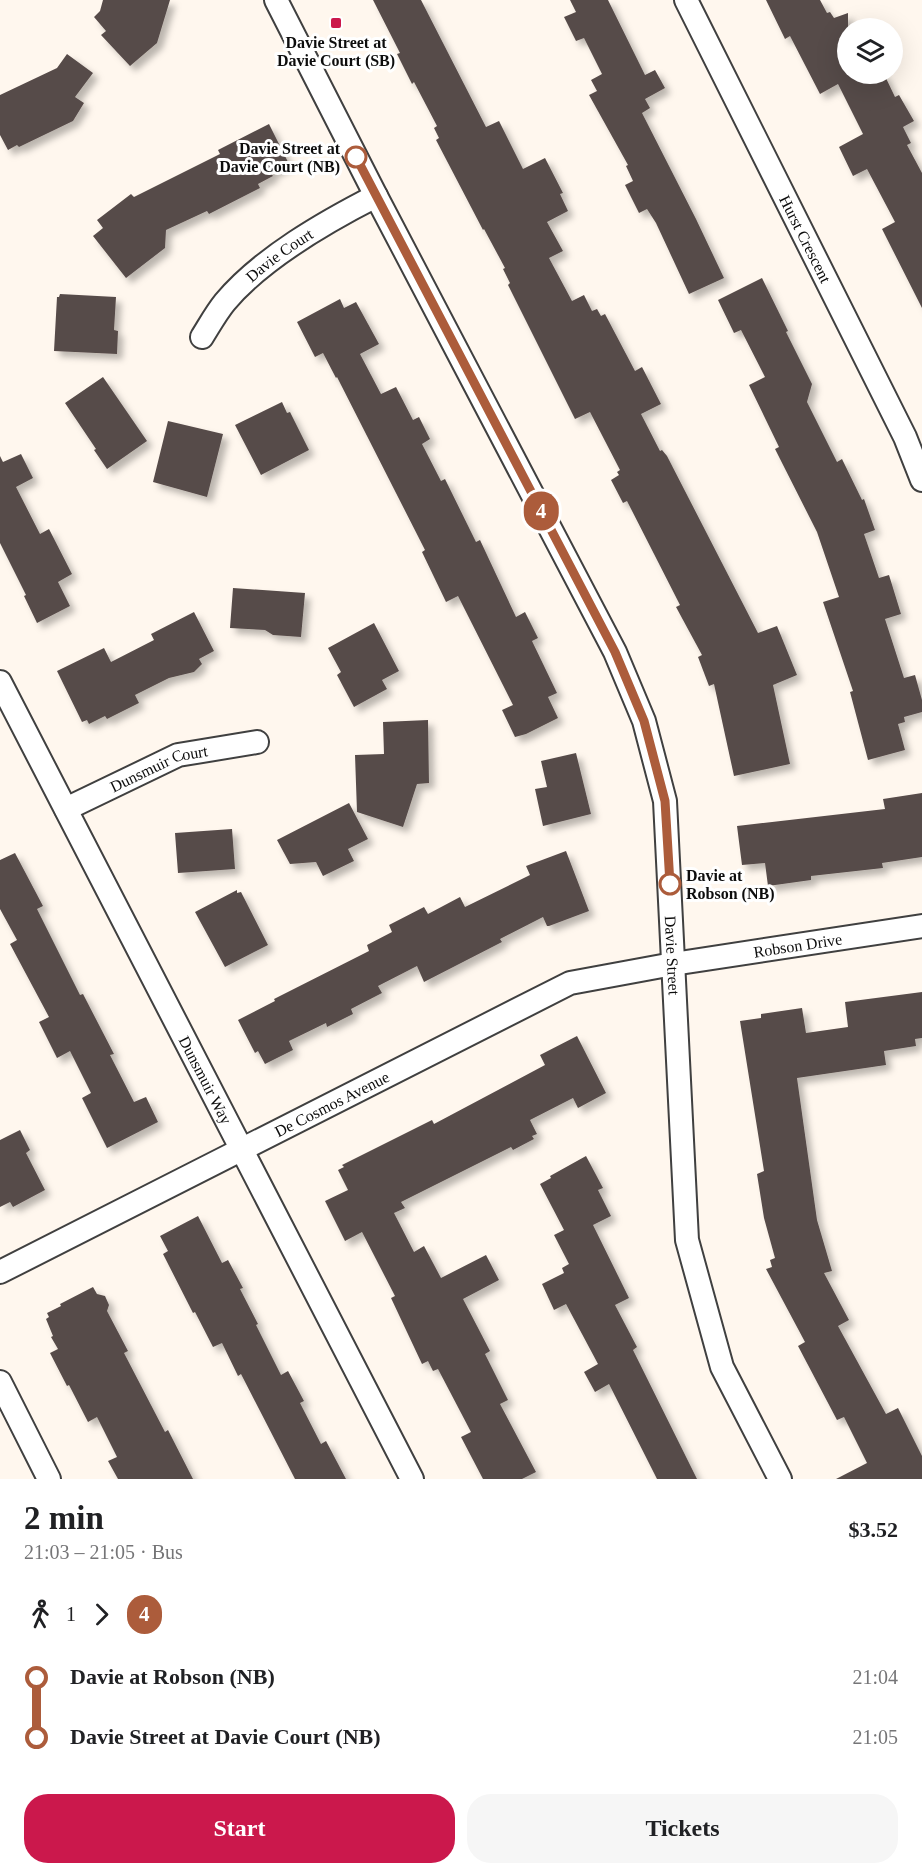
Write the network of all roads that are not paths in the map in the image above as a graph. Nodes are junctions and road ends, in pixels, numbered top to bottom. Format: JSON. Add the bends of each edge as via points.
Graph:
{"nodes":[{"id":1,"x":276,"y":0,"type":"edge"},
{"id":2,"x":686,"y":0,"type":"edge"},
{"id":3,"x":376,"y":196,"type":"junction"},
{"id":4,"x":202,"y":337,"type":"dead end"},
{"id":5,"x":922,"y":480,"type":"edge"},
{"id":6,"x":0,"y":682,"type":"edge"},
{"id":7,"x":257,"y":742,"type":"dead end"},
{"id":8,"x":66,"y":809,"type":"junction"},
{"id":9,"x":922,"y":926,"type":"edge"},
{"id":10,"x":674,"y":964,"type":"junction"},
{"id":11,"x":241,"y":1150,"type":"junction"},
{"id":12,"x":0,"y":1272,"type":"edge"},
{"id":13,"x":0,"y":1382,"type":"edge"},
{"id":14,"x":49,"y":1479,"type":"edge"},
{"id":15,"x":412,"y":1479,"type":"edge"},
{"id":16,"x":780,"y":1479,"type":"edge"}],
"edges":[{"from":1,"to":3,"type":"street","name":"Davie Street"},
{"from":2,"to":5,"type":"street","name":"Hurst Crescent","via":[[905,437]]},
{"from":3,"to":4,"type":"street","name":"Davie Court","via":[[302,237],[256,272],[225,302]]},
{"from":3,"to":10,"type":"street","name":"Davie Street","via":[[615,652],[644,721],[665,801]]},
{"from":6,"to":8,"type":"street","name":"Dunsmuir Way"},
{"from":7,"to":8,"type":"street","name":"Dunsmuir Court","via":[[178,755]]},
{"from":8,"to":11,"type":"street","name":"Dunsmuir Way"},
{"from":9,"to":10,"type":"street","name":"Robson Drive"},
{"from":10,"to":11,"type":"street","name":"De Cosmos Avenue","via":[[570,983]]},
{"from":10,"to":16,"type":"street","name":"Davie Street","via":[[687,1240],[722,1367]]},
{"from":11,"to":12,"type":"street","name":"De Cosmos Avenue"},
{"from":11,"to":15,"type":"street","name":"Dunsmuir Way"},
{"from":13,"to":14,"type":"street"}]}
